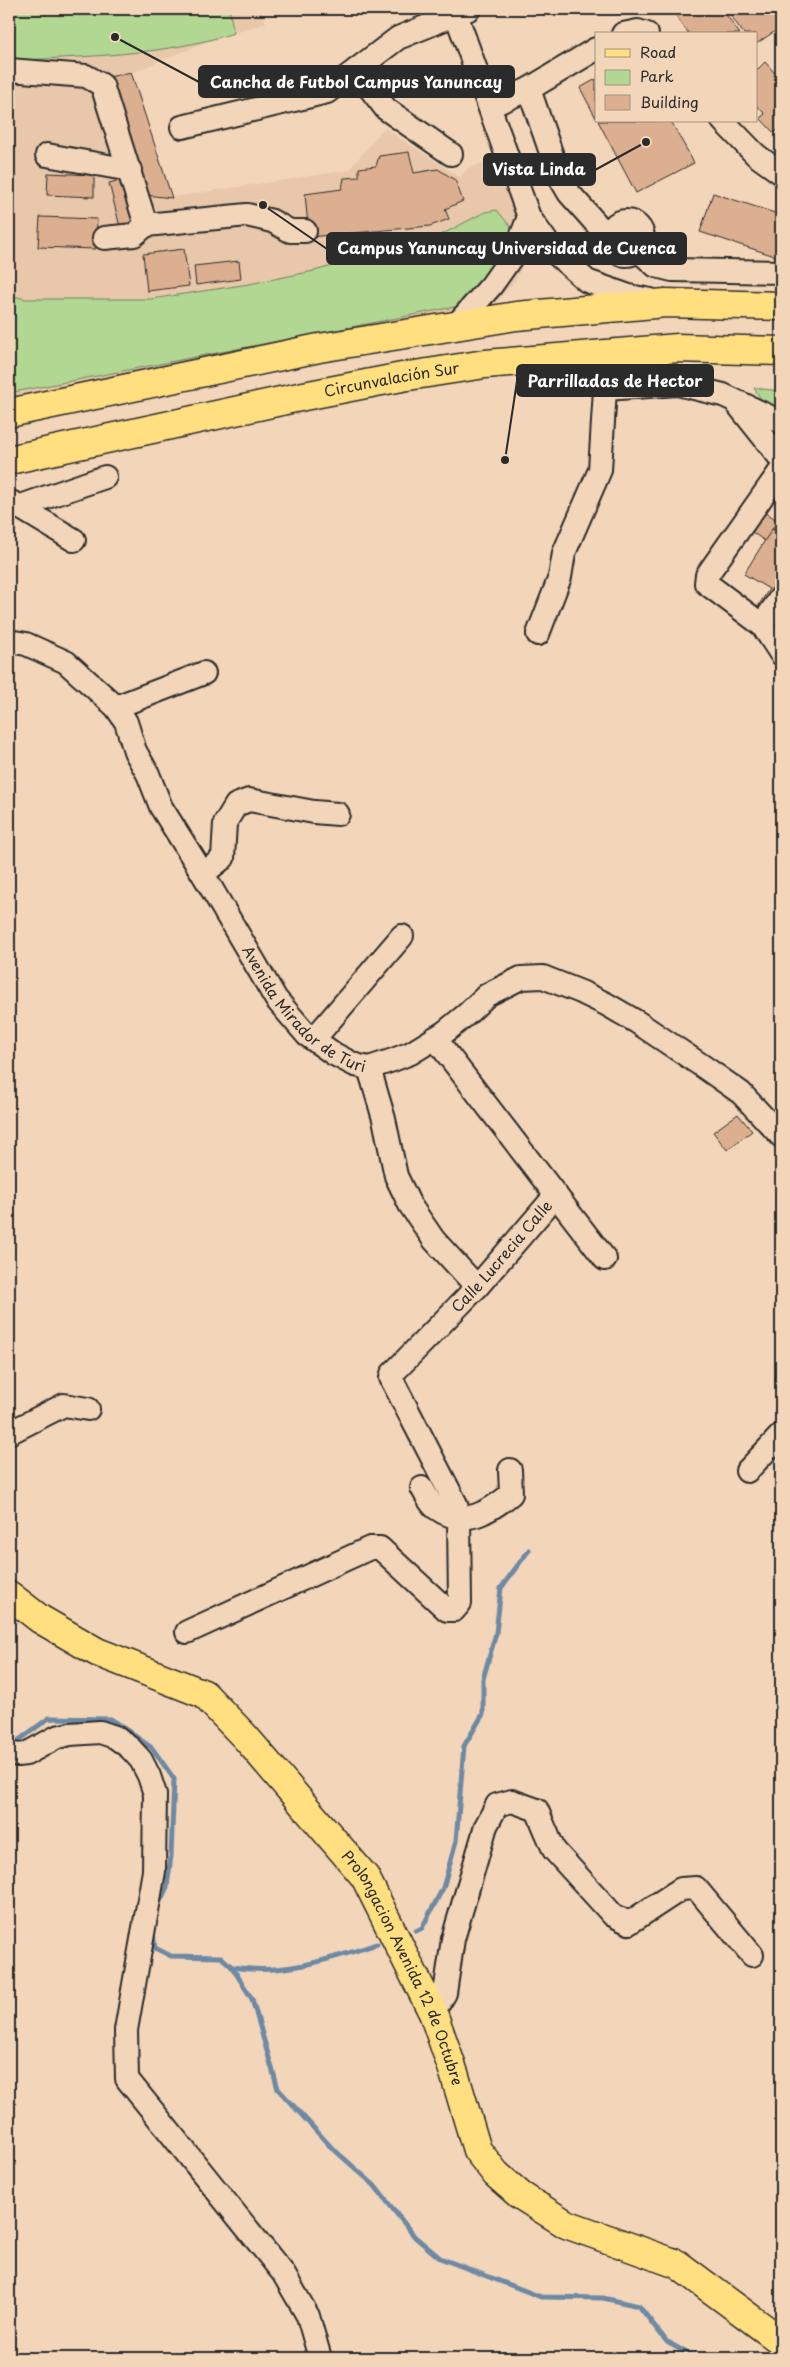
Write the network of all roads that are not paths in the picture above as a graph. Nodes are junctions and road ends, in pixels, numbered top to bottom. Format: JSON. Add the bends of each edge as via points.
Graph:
{"nodes":[{"id":1,"x":460,"y":10,"type":"edge"},
{"id":2,"x":595,"y":50,"type":"edge"},
{"id":3,"x":9,"y":70,"type":"edge"},
{"id":4,"x":356,"y":70,"type":"junction"},
{"id":5,"x":529,"y":89,"type":"junction"},
{"id":6,"x":491,"y":106,"type":"junction"},
{"id":7,"x":724,"y":122,"type":"edge"},
{"id":8,"x":182,"y":127,"type":"dead end"},
{"id":9,"x":452,"y":154,"type":"dead end"},
{"id":10,"x":47,"y":156,"type":"dead end"},
{"id":11,"x":130,"y":170,"type":"junction"},
{"id":12,"x":781,"y":173,"type":"edge"},
{"id":13,"x":529,"y":217,"type":"junction"},
{"id":14,"x":146,"y":225,"type":"junction"},
{"id":15,"x":305,"y":231,"type":"dead end"},
{"id":16,"x":104,"y":238,"type":"dead end"},
{"id":17,"x":781,"y":272,"type":"edge"},
{"id":18,"x":666,"y":303,"type":"junction"},
{"id":19,"x":781,"y":306,"type":"edge"},
{"id":20,"x":456,"y":326,"type":"junction"},
{"id":21,"x":781,"y":351,"type":"edge"},
{"id":22,"x":588,"y":355,"type":"junction"},
{"id":23,"x":605,"y":389,"type":"junction"},
{"id":24,"x":734,"y":400,"type":"junction"},
{"id":25,"x":9,"y":413,"type":"edge"},
{"id":26,"x":781,"y":422,"type":"edge"},
{"id":27,"x":781,"y":459,"type":"edge"},
{"id":28,"x":9,"y":460,"type":"edge"},
{"id":29,"x":781,"y":470,"type":"edge"},
{"id":30,"x":105,"y":476,"type":"dead end"},
{"id":31,"x":14,"y":504,"type":"edge"},
{"id":32,"x":74,"y":540,"type":"dead end"},
{"id":33,"x":781,"y":597,"type":"edge"},
{"id":34,"x":762,"y":625,"type":"junction"},
{"id":35,"x":538,"y":634,"type":"dead end"},
{"id":36,"x":9,"y":641,"type":"edge"},
{"id":37,"x":781,"y":654,"type":"edge"},
{"id":38,"x":204,"y":673,"type":"dead end"},
{"id":39,"x":116,"y":707,"type":"junction"},
{"id":40,"x":338,"y":814,"type":"dead end"},
{"id":41,"x":203,"y":874,"type":"junction"},
{"id":42,"x":402,"y":936,"type":"dead end"},
{"id":43,"x":435,"y":1038,"type":"junction"},
{"id":44,"x":314,"y":1039,"type":"junction"},
{"id":45,"x":368,"y":1068,"type":"junction"},
{"id":46,"x":774,"y":1113,"type":"edge"},
{"id":47,"x":781,"y":1136,"type":"edge"},
{"id":48,"x":556,"y":1195,"type":"junction"},
{"id":49,"x":605,"y":1258,"type":"dead end"},
{"id":50,"x":477,"y":1287,"type":"junction"},
{"id":51,"x":88,"y":1409,"type":"dead end"},
{"id":52,"x":9,"y":1433,"type":"edge"},
{"id":53,"x":781,"y":1435,"type":"edge"},
{"id":54,"x":510,"y":1470,"type":"dead end"},
{"id":55,"x":747,"y":1471,"type":"dead end"},
{"id":56,"x":422,"y":1488,"type":"dead end"},
{"id":57,"x":459,"y":1518,"type":"junction"},
{"id":58,"x":9,"y":1595,"type":"edge"},
{"id":59,"x":187,"y":1632,"type":"dead end"},
{"id":60,"x":9,"y":1752,"type":"edge"},
{"id":61,"x":752,"y":1955,"type":"dead end"},
{"id":62,"x":433,"y":2013,"type":"junction"},
{"id":63,"x":781,"y":2341,"type":"edge"},
{"id":64,"x":320,"y":2358,"type":"edge"}],
"edges":[{"from":1,"to":4,"type":"street","via":[[398,38]]},
{"from":1,"to":6,"type":"street"},
{"from":2,"to":5,"type":"street"},
{"from":3,"to":11,"type":"street","via":[[86,76],[102,85]]},
{"from":4,"to":8,"type":"street","via":[[327,92]]},
{"from":4,"to":9,"type":"street","via":[[386,109]]},
{"from":5,"to":6,"type":"street"},
{"from":5,"to":17,"type":"street","via":[[559,176],[569,193],[619,253],[632,254],[638,250],[656,266],[672,270]]},
{"from":6,"to":13,"type":"street"},
{"from":7,"to":12,"type":"street","via":[[756,155]]},
{"from":10,"to":11,"type":"street"},
{"from":11,"to":14,"type":"street"},
{"from":13,"to":18,"type":"street","via":[[554,252],[587,280],[629,296]]},
{"from":13,"to":20,"type":"street","via":[[516,252]]},
{"from":14,"to":15,"type":"street","via":[[247,215],[272,221],[290,231]]},
{"from":14,"to":16,"type":"street","via":[[134,235]]},
{"from":18,"to":19,"type":"main road"},
{"from":18,"to":20,"type":"main road","via":[[516,316]]},
{"from":20,"to":25,"type":"main road","via":[[319,348]]},
{"from":21,"to":22,"type":"main road","name":"Circunvalación Sur","via":[[678,348]]},
{"from":22,"to":23,"type":"street"},
{"from":22,"to":28,"type":"main road","name":"Circunvalación Sur","via":[[485,364],[402,377]]},
{"from":23,"to":24,"type":"street","via":[[678,384]]},
{"from":23,"to":35,"type":"street","via":[[600,470],[564,553],[560,577]]},
{"from":24,"to":26,"type":"street"},
{"from":24,"to":27,"type":"street"},
{"from":29,"to":34,"type":"street","via":[[707,575],[706,583]]},
{"from":30,"to":31,"type":"street"},
{"from":31,"to":32,"type":"street"},
{"from":33,"to":34,"type":"street"},
{"from":34,"to":37,"type":"street"},
{"from":36,"to":39,"type":"street","name":"Avenida Mirador de Turi","via":[[26,644],[66,662]]},
{"from":38,"to":39,"type":"street"},
{"from":39,"to":41,"type":"street","name":"Avenida Mirador de Turi","via":[[126,722],[161,807]]},
{"from":40,"to":41,"type":"street","via":[[249,800],[236,805],[225,823],[223,858]]},
{"from":41,"to":44,"type":"street","name":"Avenida Mirador de Turi","via":[[276,999]]},
{"from":42,"to":44,"type":"street"},
{"from":43,"to":45,"type":"street","name":"Avenida Mirador de Turi","via":[[411,1053]]},
{"from":43,"to":46,"type":"street","name":"Avenida Mirador de Turi","via":[[487,995],[521,978],[543,977],[581,992],[636,1022]]},
{"from":43,"to":48,"type":"street","name":"Calle Lucrecia Calle"},
{"from":44,"to":45,"type":"street","name":"Avenida Mirador de Turi","via":[[355,1065]]},
{"from":45,"to":50,"type":"street","via":[[396,1176],[410,1205],[434,1240]]},
{"from":46,"to":47,"type":"street","name":"Avenida Mirador de Turi"},
{"from":48,"to":49,"type":"street"},
{"from":48,"to":50,"type":"street","name":"Calle Lucrecia Calle"},
{"from":50,"to":57,"type":"street","name":"Calle Lucrecia Calle","via":[[392,1374],[392,1383],[456,1504]]},
{"from":51,"to":52,"type":"street","via":[[64,1405]]},
{"from":53,"to":55,"type":"street"},
{"from":54,"to":57,"type":"street","via":[[511,1494],[492,1509]]},
{"from":56,"to":57,"type":"street","via":[[434,1507]]},
{"from":57,"to":59,"type":"street","via":[[460,1604],[454,1610],[448,1610],[438,1602],[380,1548],[370,1548]]},
{"from":58,"to":62,"type":"main road","name":"Prolongacion Avenida 12 de Octubre","via":[[40,1619],[97,1652],[204,1694],[247,1739],[365,1877]]},
{"from":60,"to":64,"type":"street","via":[[26,1754],[58,1737],[100,1732],[115,1737],[130,1748],[150,1776],[155,1794],[154,1871],[126,2030],[128,2079],[283,2272],[308,2316]]},
{"from":61,"to":62,"type":"street","via":[[696,1888],[681,1889],[629,1923],[613,1915],[554,1850],[536,1810],[512,1801],[497,1805],[486,1826],[453,1939],[445,1993]]},
{"from":62,"to":63,"type":"main road","name":"Prolongacion Avenida 12 de Octubre","via":[[477,2150],[496,2174],[520,2195],[566,2224],[677,2264]]}]}
